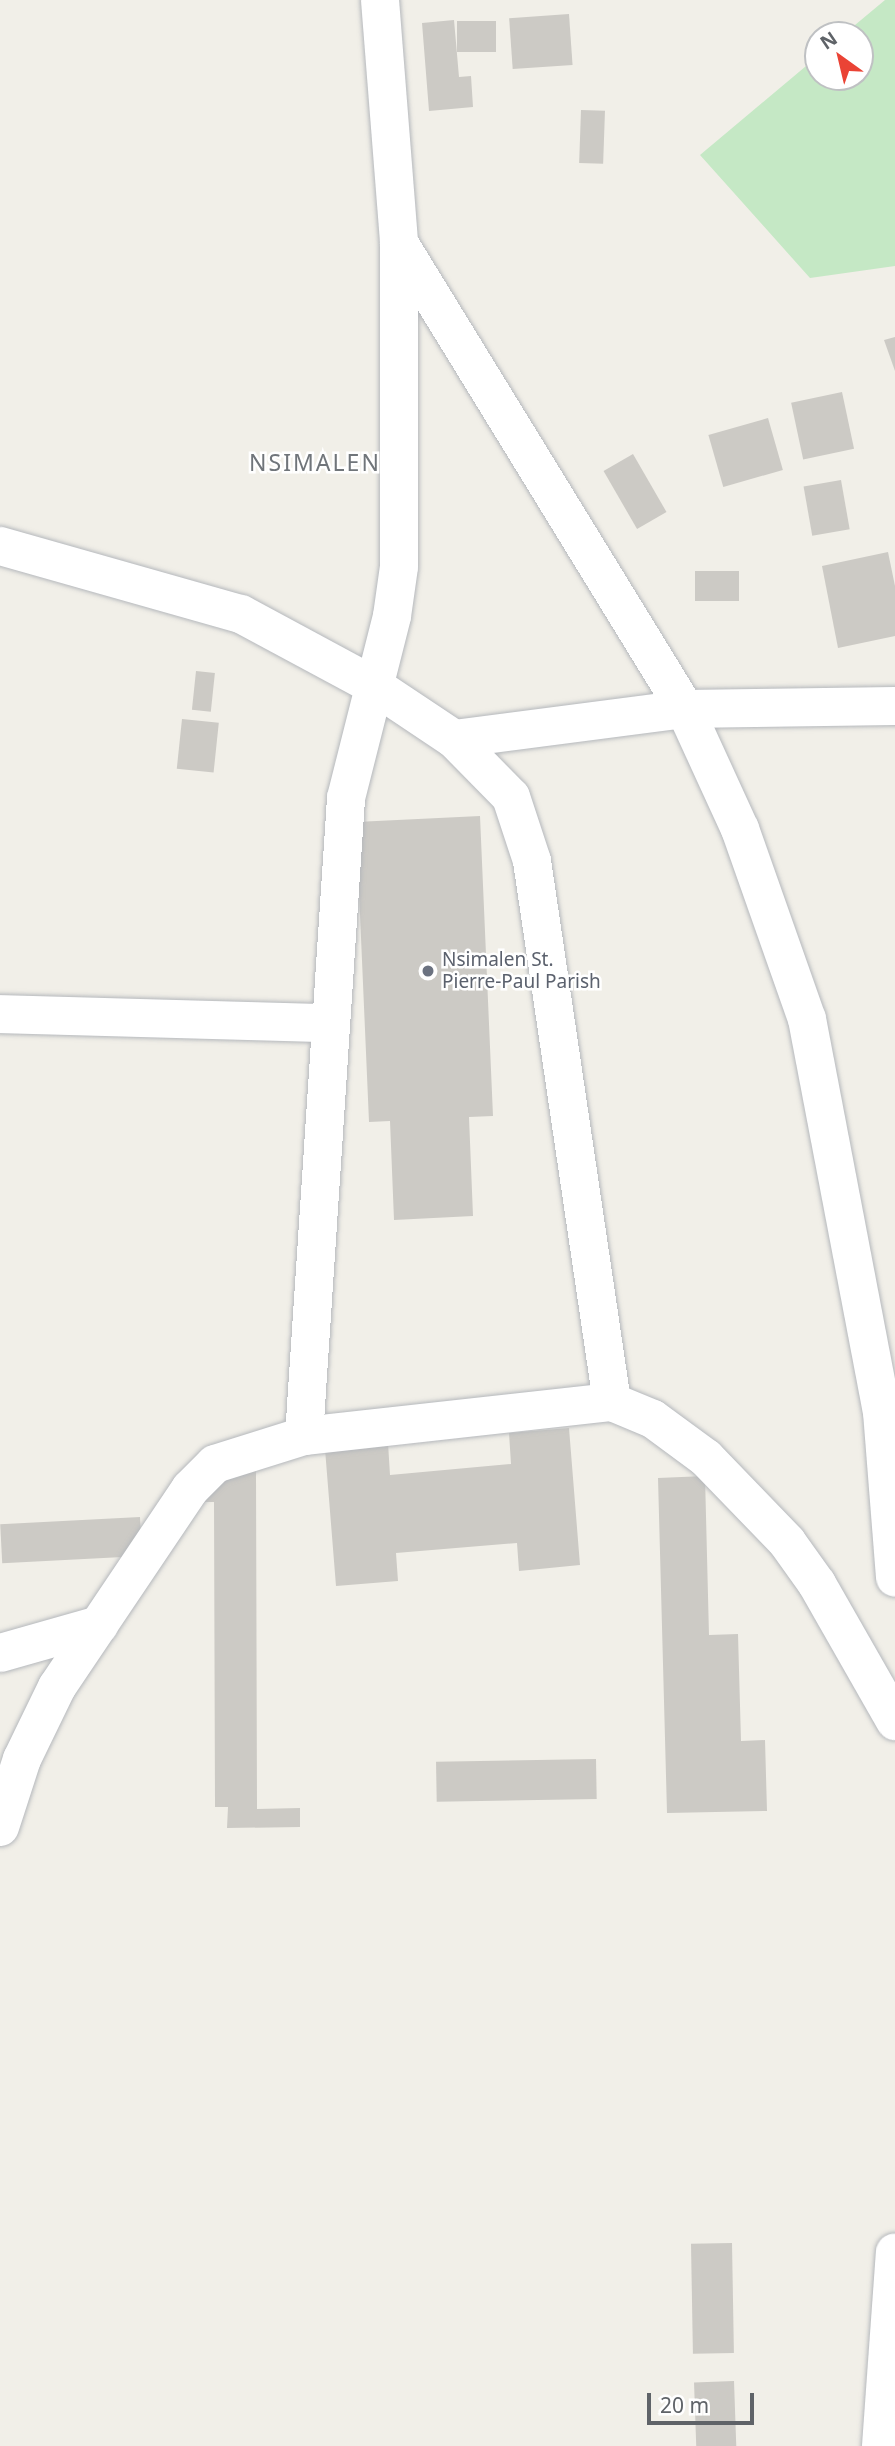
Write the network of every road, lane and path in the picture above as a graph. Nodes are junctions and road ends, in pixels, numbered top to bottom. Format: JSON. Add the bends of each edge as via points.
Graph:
{"nodes":[{"id":1,"x":380,"y":0,"type":"edge"},
{"id":2,"x":399,"y":243,"type":"junction"},
{"id":3,"x":0,"y":546,"type":"edge"},
{"id":4,"x":373,"y":685,"type":"junction"},
{"id":5,"x":895,"y":706,"type":"edge"},
{"id":6,"x":685,"y":709,"type":"junction"},
{"id":7,"x":454,"y":739,"type":"junction"},
{"id":8,"x":0,"y":1014,"type":"edge"},
{"id":9,"x":328,"y":1023,"type":"junction"},
{"id":10,"x":612,"y":1402,"type":"junction"},
{"id":11,"x":304,"y":1436,"type":"junction"},
{"id":12,"x":895,"y":1577,"type":"edge"},
{"id":13,"x":99,"y":1625,"type":"junction"},
{"id":14,"x":0,"y":1653,"type":"edge"},
{"id":15,"x":895,"y":1721,"type":"edge"},
{"id":16,"x":0,"y":1827,"type":"edge"},
{"id":17,"x":895,"y":2253,"type":"edge"},
{"id":18,"x":892,"y":2309,"type":"edge"},
{"id":19,"x":881,"y":2446,"type":"edge"}],
"edges":[{"from":1,"to":2,"type":"street"},
{"from":2,"to":4,"type":"street","via":[[399,567],[392,616]]},
{"from":2,"to":6,"type":"street"},
{"from":3,"to":4,"type":"street","via":[[241,614]]},
{"from":4,"to":7,"type":"street"},
{"from":4,"to":9,"type":"street","via":[[346,798]]},
{"from":5,"to":6,"type":"street"},
{"from":6,"to":7,"type":"street"},
{"from":6,"to":12,"type":"street","via":[[740,829],[807,1020],[882,1412]]},
{"from":7,"to":10,"type":"street","via":[[510,797],[532,861]]},
{"from":8,"to":9,"type":"street"},
{"from":9,"to":11,"type":"street"},
{"from":10,"to":11,"type":"street"},
{"from":10,"to":15,"type":"street","via":[[653,1419],[706,1458],[787,1542],[817,1584]]},
{"from":11,"to":13,"type":"street","via":[[215,1464],[190,1489]]},
{"from":13,"to":14,"type":"street"},
{"from":13,"to":16,"type":"street","via":[[51,1699],[22,1759]]},
{"from":17,"to":18,"type":"street"},
{"from":18,"to":19,"type":"street"}]}
